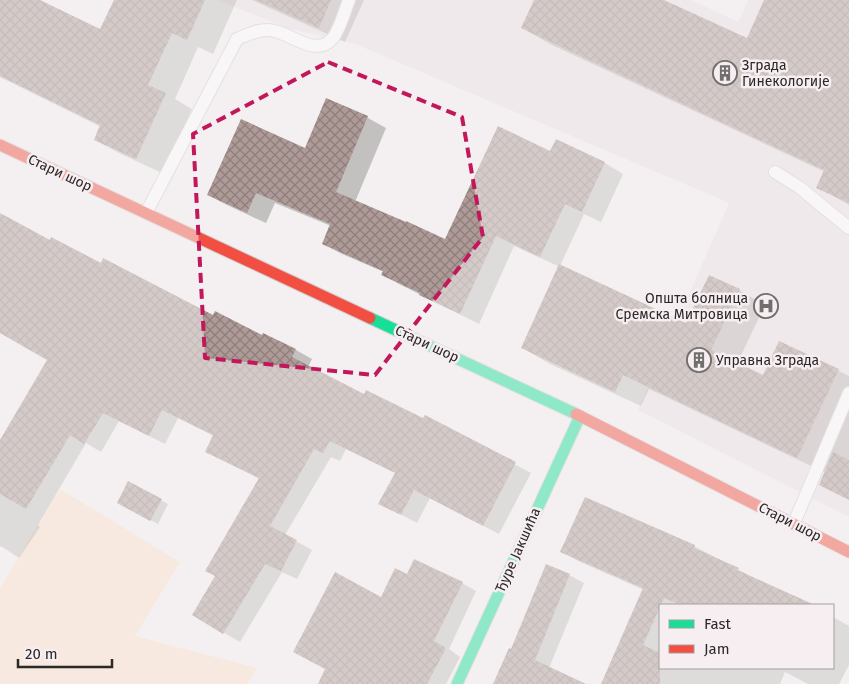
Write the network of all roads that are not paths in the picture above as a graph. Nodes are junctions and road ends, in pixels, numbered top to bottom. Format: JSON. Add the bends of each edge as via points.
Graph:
{"nodes":[{"id":1,"x":349,"y":0,"type":"edge"},
{"id":2,"x":0,"y":145,"type":"edge"},
{"id":3,"x":775,"y":172,"type":"dead end"},
{"id":4,"x":146,"y":213,"type":"junction"},
{"id":5,"x":849,"y":228,"type":"edge"},
{"id":6,"x":849,"y":393,"type":"edge"},
{"id":7,"x":580,"y":416,"type":"junction"},
{"id":8,"x":794,"y":524,"type":"junction"},
{"id":9,"x":849,"y":552,"type":"edge"},
{"id":10,"x":457,"y":684,"type":"edge"}],
"edges":[{"from":1,"to":4,"type":"lane","via":[[333,38],[325,45],[312,46],[268,29],[237,39]]},
{"from":2,"to":4,"type":"main road","name":"Стари шор"},
{"from":3,"to":5,"type":"lane","via":[[799,186]]},
{"from":4,"to":7,"type":"main road","name":"Стари шор"},
{"from":6,"to":8,"type":"lane"},
{"from":7,"to":8,"type":"main road","name":"Стари шор"},
{"from":7,"to":10,"type":"main road","name":"Ђуре Јакшића"},
{"from":8,"to":9,"type":"main road","name":"Стари шор"}]}
